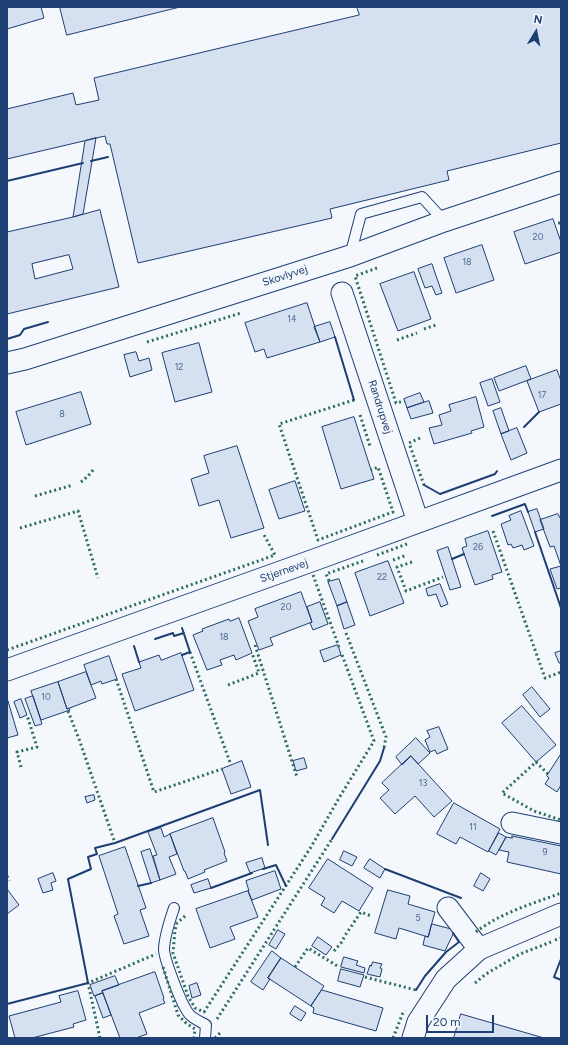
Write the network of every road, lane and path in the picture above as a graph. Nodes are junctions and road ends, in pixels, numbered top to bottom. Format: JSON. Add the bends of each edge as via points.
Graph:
{"nodes":[{"id":1,"x":561,"y":182,"type":"edge"},
{"id":2,"x":444,"y":222,"type":"junction"},
{"id":3,"x":350,"y":256,"type":"junction"},
{"id":4,"x":342,"y":293,"type":"dead end"},
{"id":5,"x":7,"y":363,"type":"edge"},
{"id":6,"x":561,"y":470,"type":"edge"},
{"id":7,"x":418,"y":522,"type":"junction"},
{"id":8,"x":7,"y":670,"type":"edge"},
{"id":9,"x":512,"y":823,"type":"dead end"},
{"id":10,"x":561,"y":833,"type":"edge"},
{"id":11,"x":174,"y":908,"type":"dead end"},
{"id":12,"x":448,"y":908,"type":"dead end"},
{"id":13,"x":561,"y":914,"type":"edge"},
{"id":14,"x":480,"y":949,"type":"junction"},
{"id":15,"x":205,"y":1038,"type":"edge"},
{"id":16,"x":413,"y":1038,"type":"edge"}],
"edges":[{"from":1,"to":2,"type":"street","name":"Skovlyvej"},
{"from":2,"to":3,"type":"street","name":"Skovlyvej"},
{"from":2,"to":3,"type":"lane","via":[[422,197],[362,214]]},
{"from":3,"to":5,"type":"street","name":"Skovlyvej"},
{"from":4,"to":7,"type":"street","name":"Randrupvej"},
{"from":6,"to":7,"type":"street","name":"Stjernevej"},
{"from":7,"to":8,"type":"street","name":"Stjernevej"},
{"from":9,"to":10,"type":"street"},
{"from":11,"to":15,"type":"lane","via":[[167,928],[164,949],[166,960],[190,1015],[206,1025]]},
{"from":12,"to":14,"type":"street"},
{"from":13,"to":14,"type":"street"},
{"from":14,"to":16,"type":"street","via":[[446,979],[418,1022]]}]}
